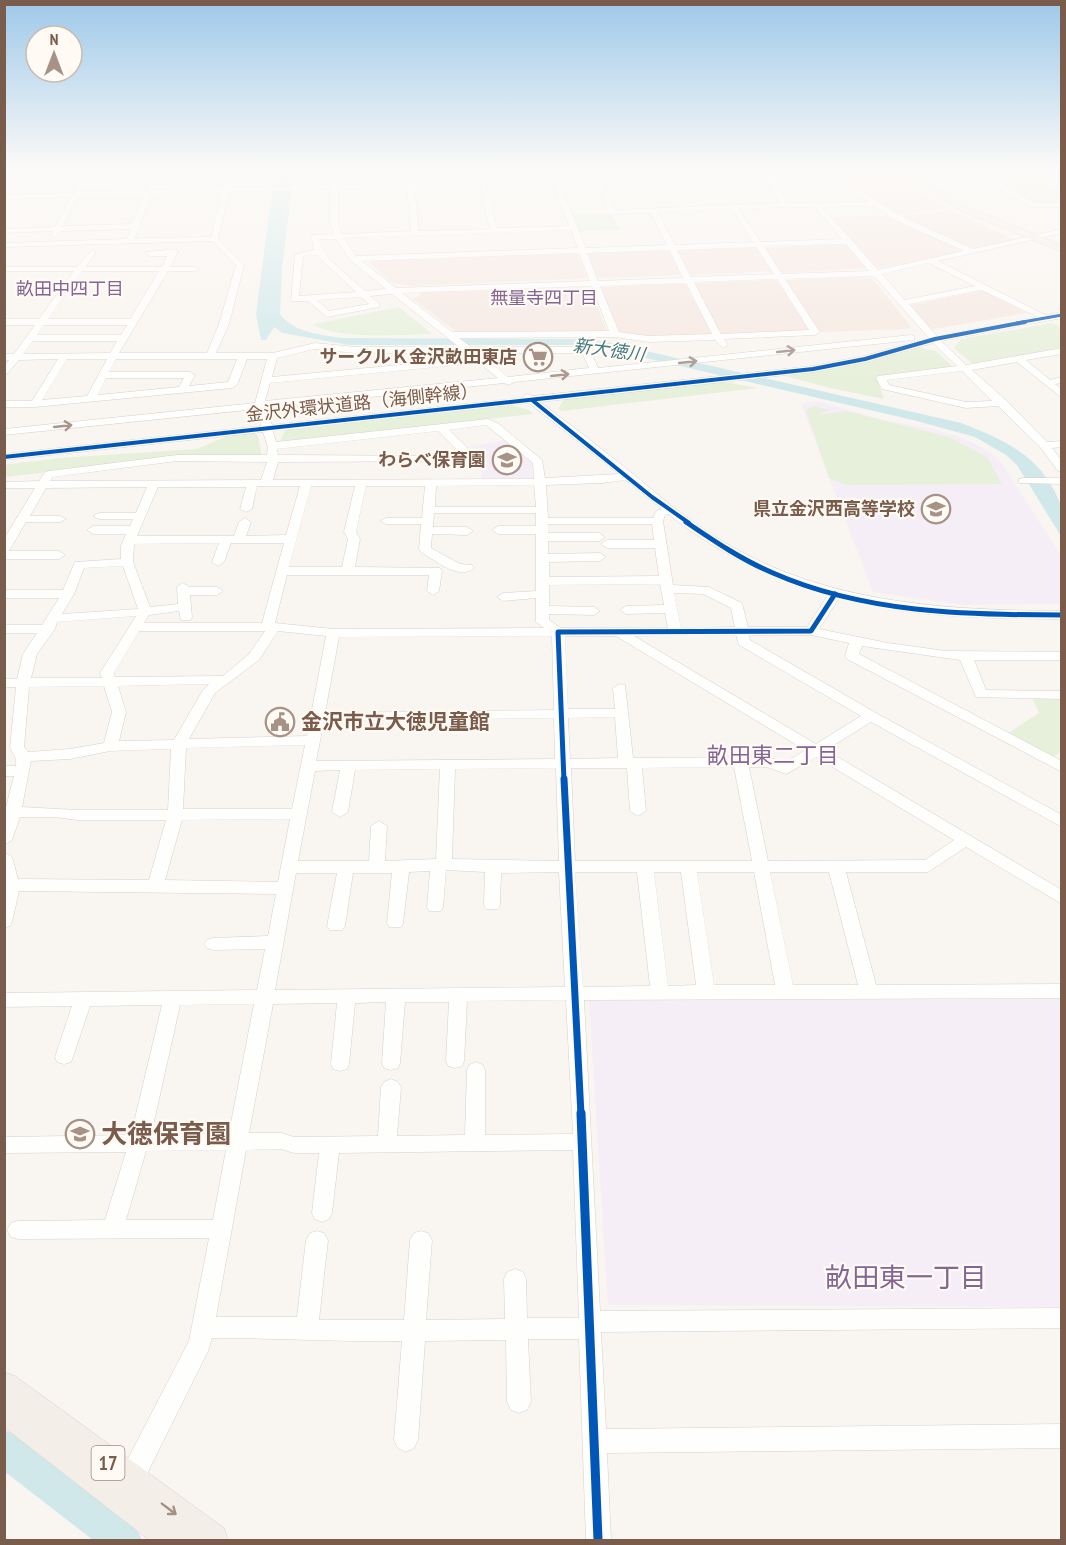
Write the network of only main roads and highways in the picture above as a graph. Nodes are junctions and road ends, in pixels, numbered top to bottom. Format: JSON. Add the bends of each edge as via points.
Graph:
{"nodes":[{"id":1,"x":1038,"y":240,"type":"edge"},
{"id":2,"x":1062,"y":249,"type":"edge"},
{"id":3,"x":4,"y":1386,"type":"edge"},
{"id":4,"x":4,"y":1408,"type":"edge"},
{"id":5,"x":126,"y":1489,"type":"junction"},
{"id":6,"x":175,"y":1540,"type":"edge"},
{"id":7,"x":212,"y":1540,"type":"edge"}],
"edges":[{"from":1,"to":2,"type":"main road"},
{"from":3,"to":5,"type":"main road","number":"17"},
{"from":4,"to":5,"type":"main road","number":"17"},
{"from":5,"to":6,"type":"main road","number":"17"},
{"from":5,"to":7,"type":"main road","number":"17","one_way":true}]}
